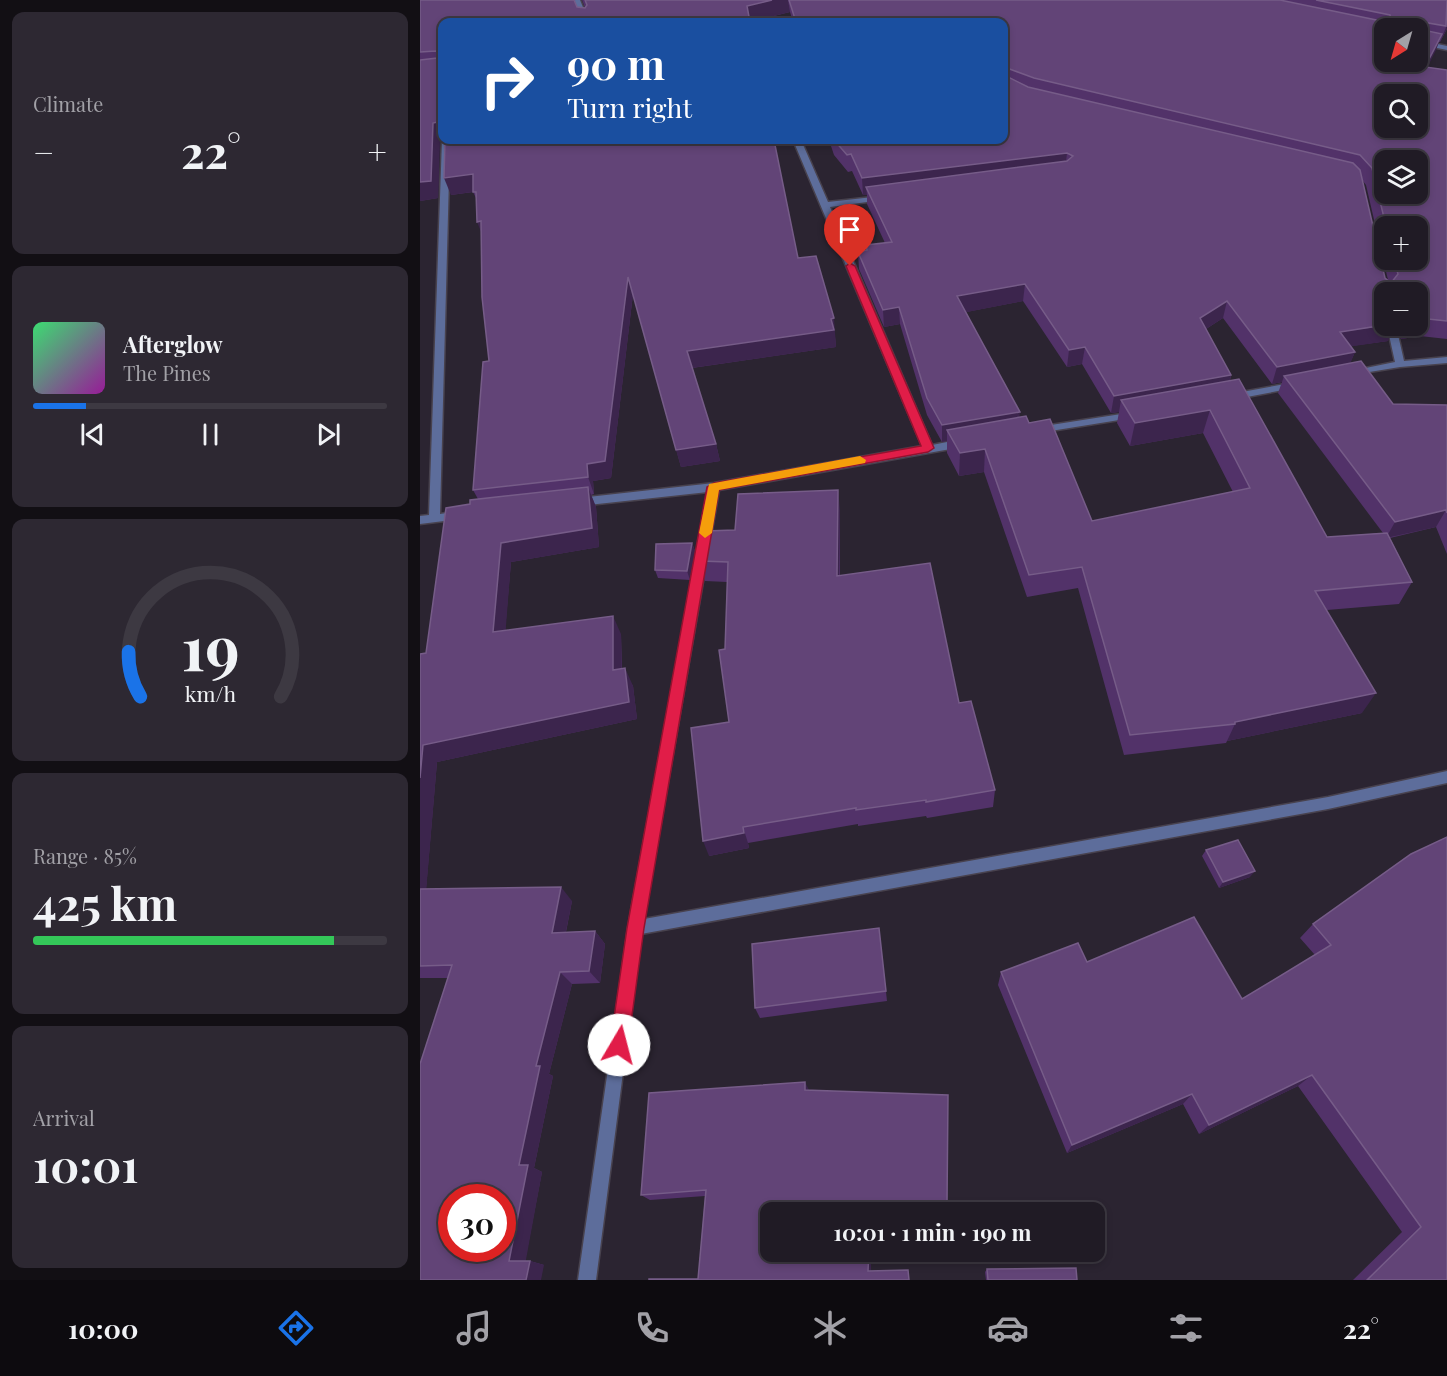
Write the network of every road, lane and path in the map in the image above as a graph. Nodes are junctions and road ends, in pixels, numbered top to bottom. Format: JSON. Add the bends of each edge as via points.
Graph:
{"nodes":[{"id":1,"x":577,"y":0,"type":"edge"},
{"id":2,"x":584,"y":18,"type":"edge"},
{"id":3,"x":1428,"y":44,"type":"edge"},
{"id":4,"x":1447,"y":48,"type":"edge"},
{"id":5,"x":446,"y":144,"type":"edge"},
{"id":6,"x":799,"y":144,"type":"edge"},
{"id":7,"x":893,"y":196,"type":"edge"},
{"id":8,"x":825,"y":205,"type":"junction"},
{"id":9,"x":1393,"y":336,"type":"edge"},
{"id":10,"x":1447,"y":360,"type":"edge"},
{"id":11,"x":1400,"y":364,"type":"junction"},
{"id":12,"x":1342,"y":376,"type":"edge"},
{"id":13,"x":1307,"y":382,"type":"edge"},
{"id":14,"x":1215,"y":400,"type":"edge"},
{"id":15,"x":1146,"y":412,"type":"edge"},
{"id":16,"x":1031,"y":431,"type":"edge"},
{"id":17,"x":974,"y":441,"type":"edge"},
{"id":18,"x":928,"y":448,"type":"junction"},
{"id":19,"x":714,"y":487,"type":"junction"},
{"id":20,"x":562,"y":504,"type":"edge"},
{"id":21,"x":469,"y":514,"type":"edge"},
{"id":22,"x":434,"y":518,"type":"junction"},
{"id":23,"x":420,"y":520,"type":"edge"},
{"id":24,"x":1447,"y":777,"type":"edge"},
{"id":25,"x":635,"y":928,"type":"junction"},
{"id":26,"x":587,"y":1280,"type":"edge"}],
"edges":[{"from":1,"to":2,"type":"street"},
{"from":3,"to":4,"type":"street"},
{"from":5,"to":22,"type":"street"},
{"from":6,"to":8,"type":"street"},
{"from":7,"to":8,"type":"street"},
{"from":8,"to":18,"type":"street"},
{"from":9,"to":11,"type":"street"},
{"from":10,"to":11,"type":"street"},
{"from":11,"to":12,"type":"street"},
{"from":13,"to":14,"type":"street"},
{"from":15,"to":16,"type":"street"},
{"from":17,"to":18,"type":"street"},
{"from":18,"to":19,"type":"street"},
{"from":19,"to":20,"type":"street"},
{"from":19,"to":25,"type":"street"},
{"from":21,"to":22,"type":"street"},
{"from":22,"to":23,"type":"street"},
{"from":24,"to":25,"type":"street","via":[[1328,803]]},
{"from":25,"to":26,"type":"street"}]}
